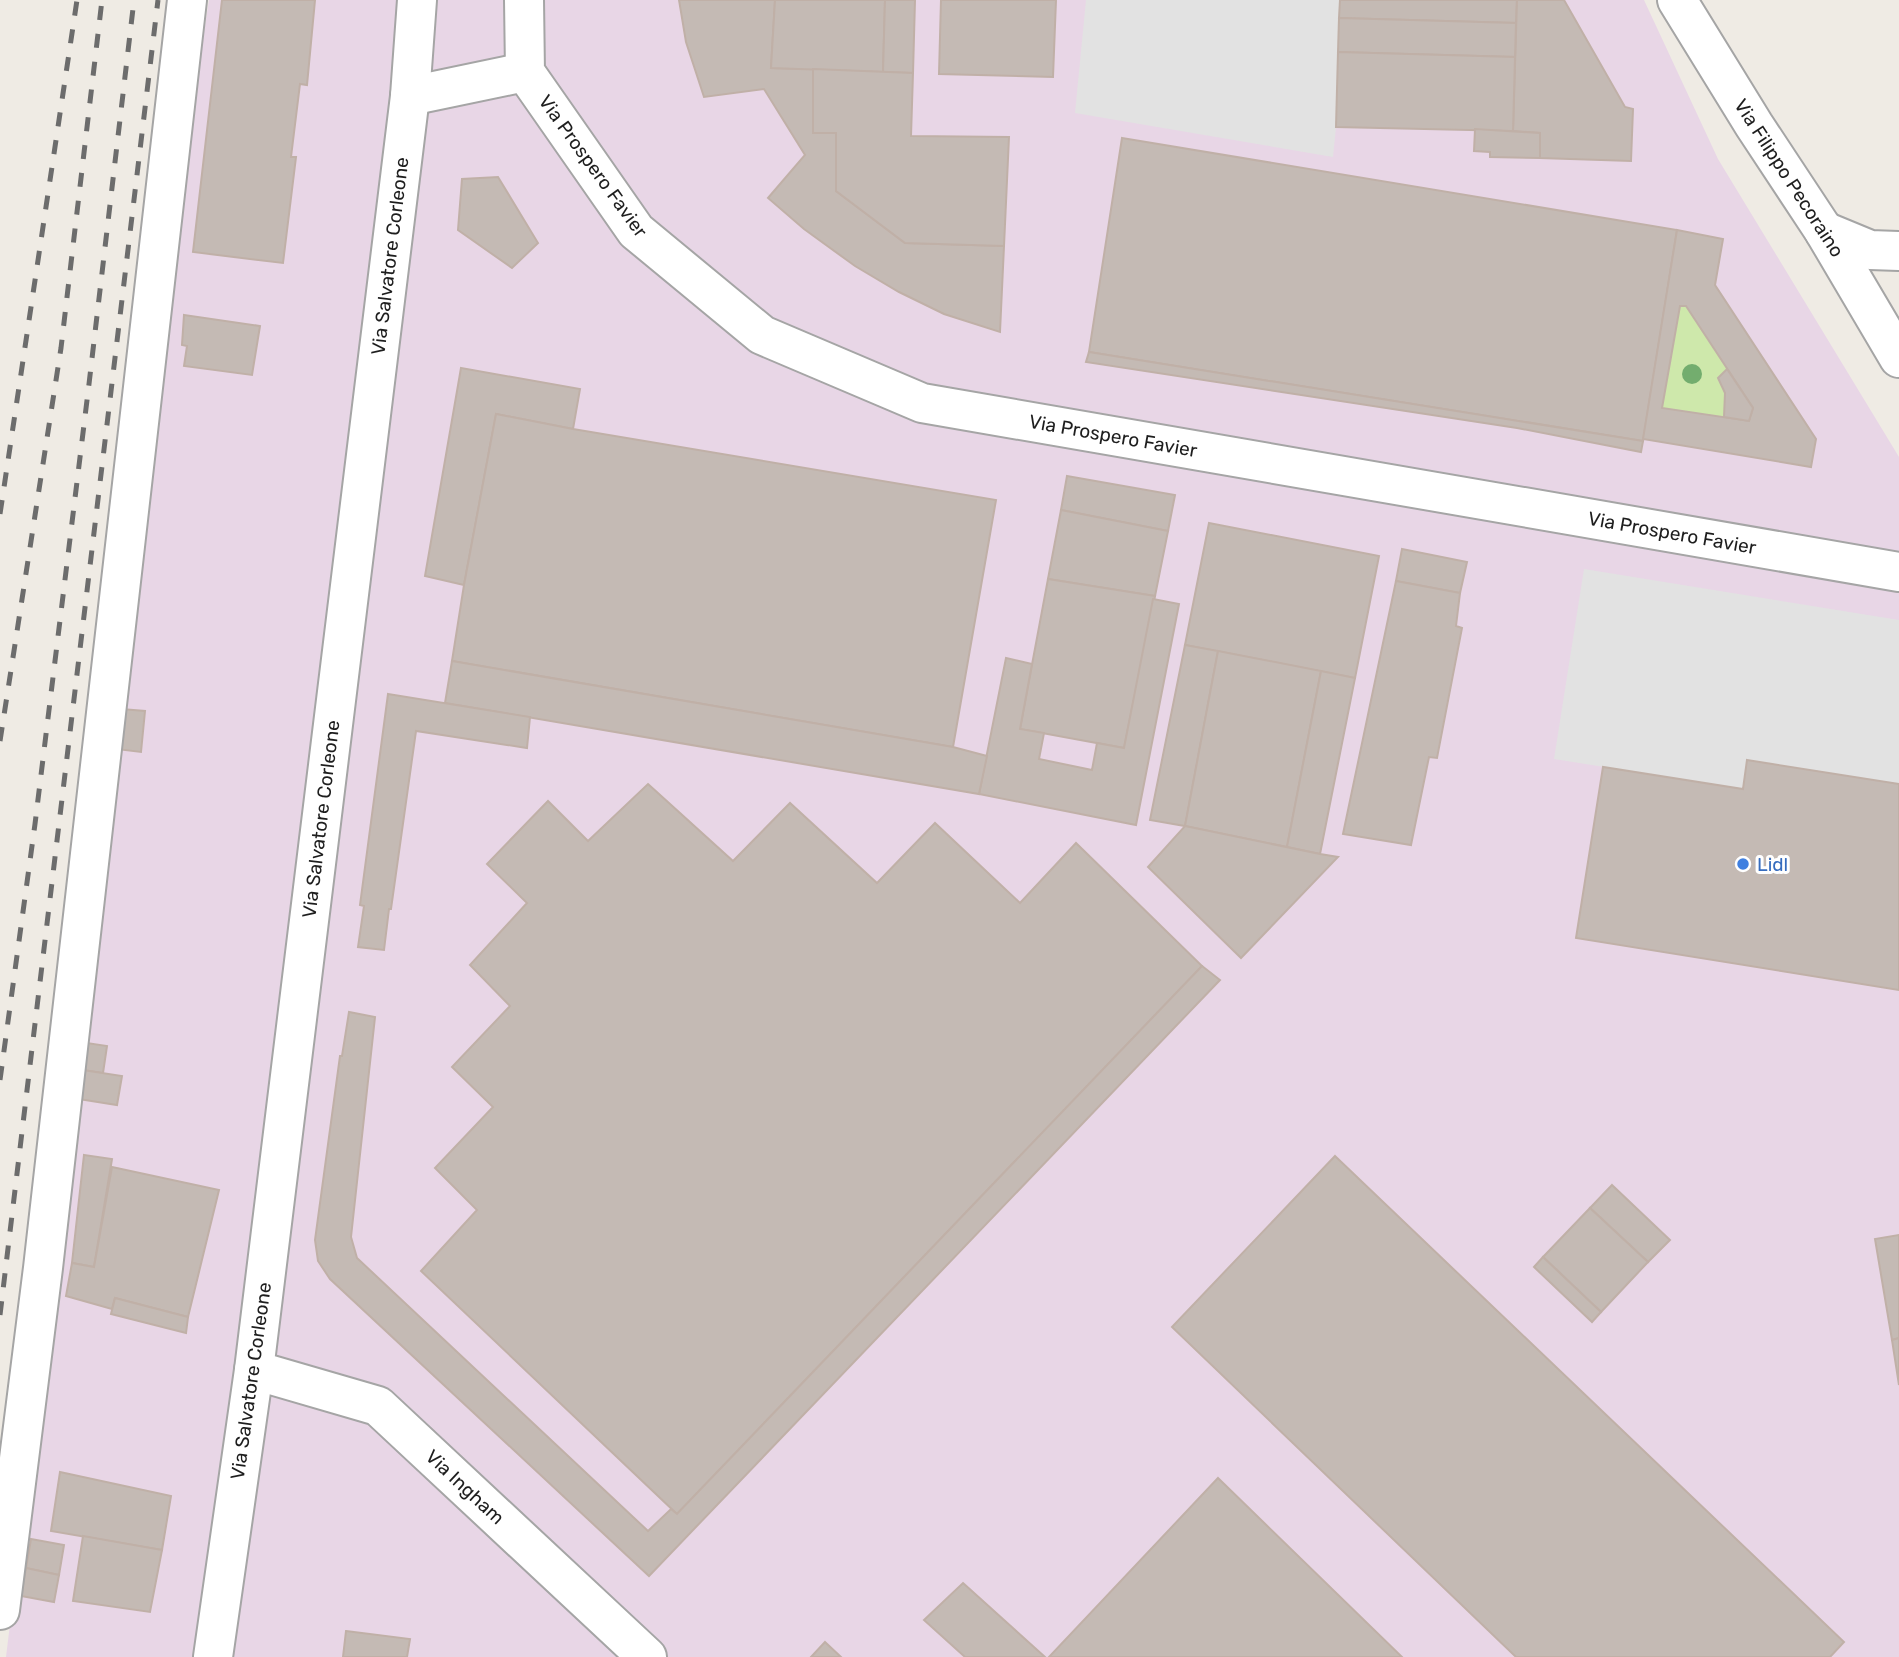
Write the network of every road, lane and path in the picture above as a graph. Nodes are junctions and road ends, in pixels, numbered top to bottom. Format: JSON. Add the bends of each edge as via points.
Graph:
{"nodes":[{"id":1,"x":187,"y":0,"type":"edge"},
{"id":2,"x":417,"y":0,"type":"edge"},
{"id":3,"x":524,"y":0,"type":"edge"},
{"id":4,"x":1677,"y":0,"type":"edge"},
{"id":5,"x":525,"y":72,"type":"junction"},
{"id":6,"x":410,"y":96,"type":"junction"},
{"id":7,"x":1824,"y":231,"type":"junction"},
{"id":8,"x":1899,"y":251,"type":"edge"},
{"id":9,"x":1899,"y":358,"type":"edge"},
{"id":10,"x":1899,"y":572,"type":"edge"},
{"id":11,"x":254,"y":1370,"type":"junction"},
{"id":12,"x":0,"y":1610,"type":"edge"},
{"id":13,"x":213,"y":1657,"type":"edge"},
{"id":14,"x":647,"y":1657,"type":"edge"}],
"edges":[{"from":1,"to":12,"type":"street"},
{"from":2,"to":6,"type":"street","name":"Via Salvatore Corleone"},
{"from":3,"to":5,"type":"street"},
{"from":4,"to":7,"type":"street","name":"Via Filippo Pecoraino"},
{"from":5,"to":6,"type":"street"},
{"from":5,"to":10,"type":"street","name":"Via Prospero Favier","via":[[636,230],[762,335],[922,403]]},
{"from":6,"to":11,"type":"street","name":"Via Salvatore Corleone"},
{"from":7,"to":8,"type":"street","via":[[1870,250]]},
{"from":7,"to":9,"type":"street","name":"Via Filippo Pecoraino"},
{"from":11,"to":13,"type":"street","name":"Via Salvatore Corleone"},
{"from":11,"to":14,"type":"street","name":"Via Ingham","via":[[378,1406]]}]}
